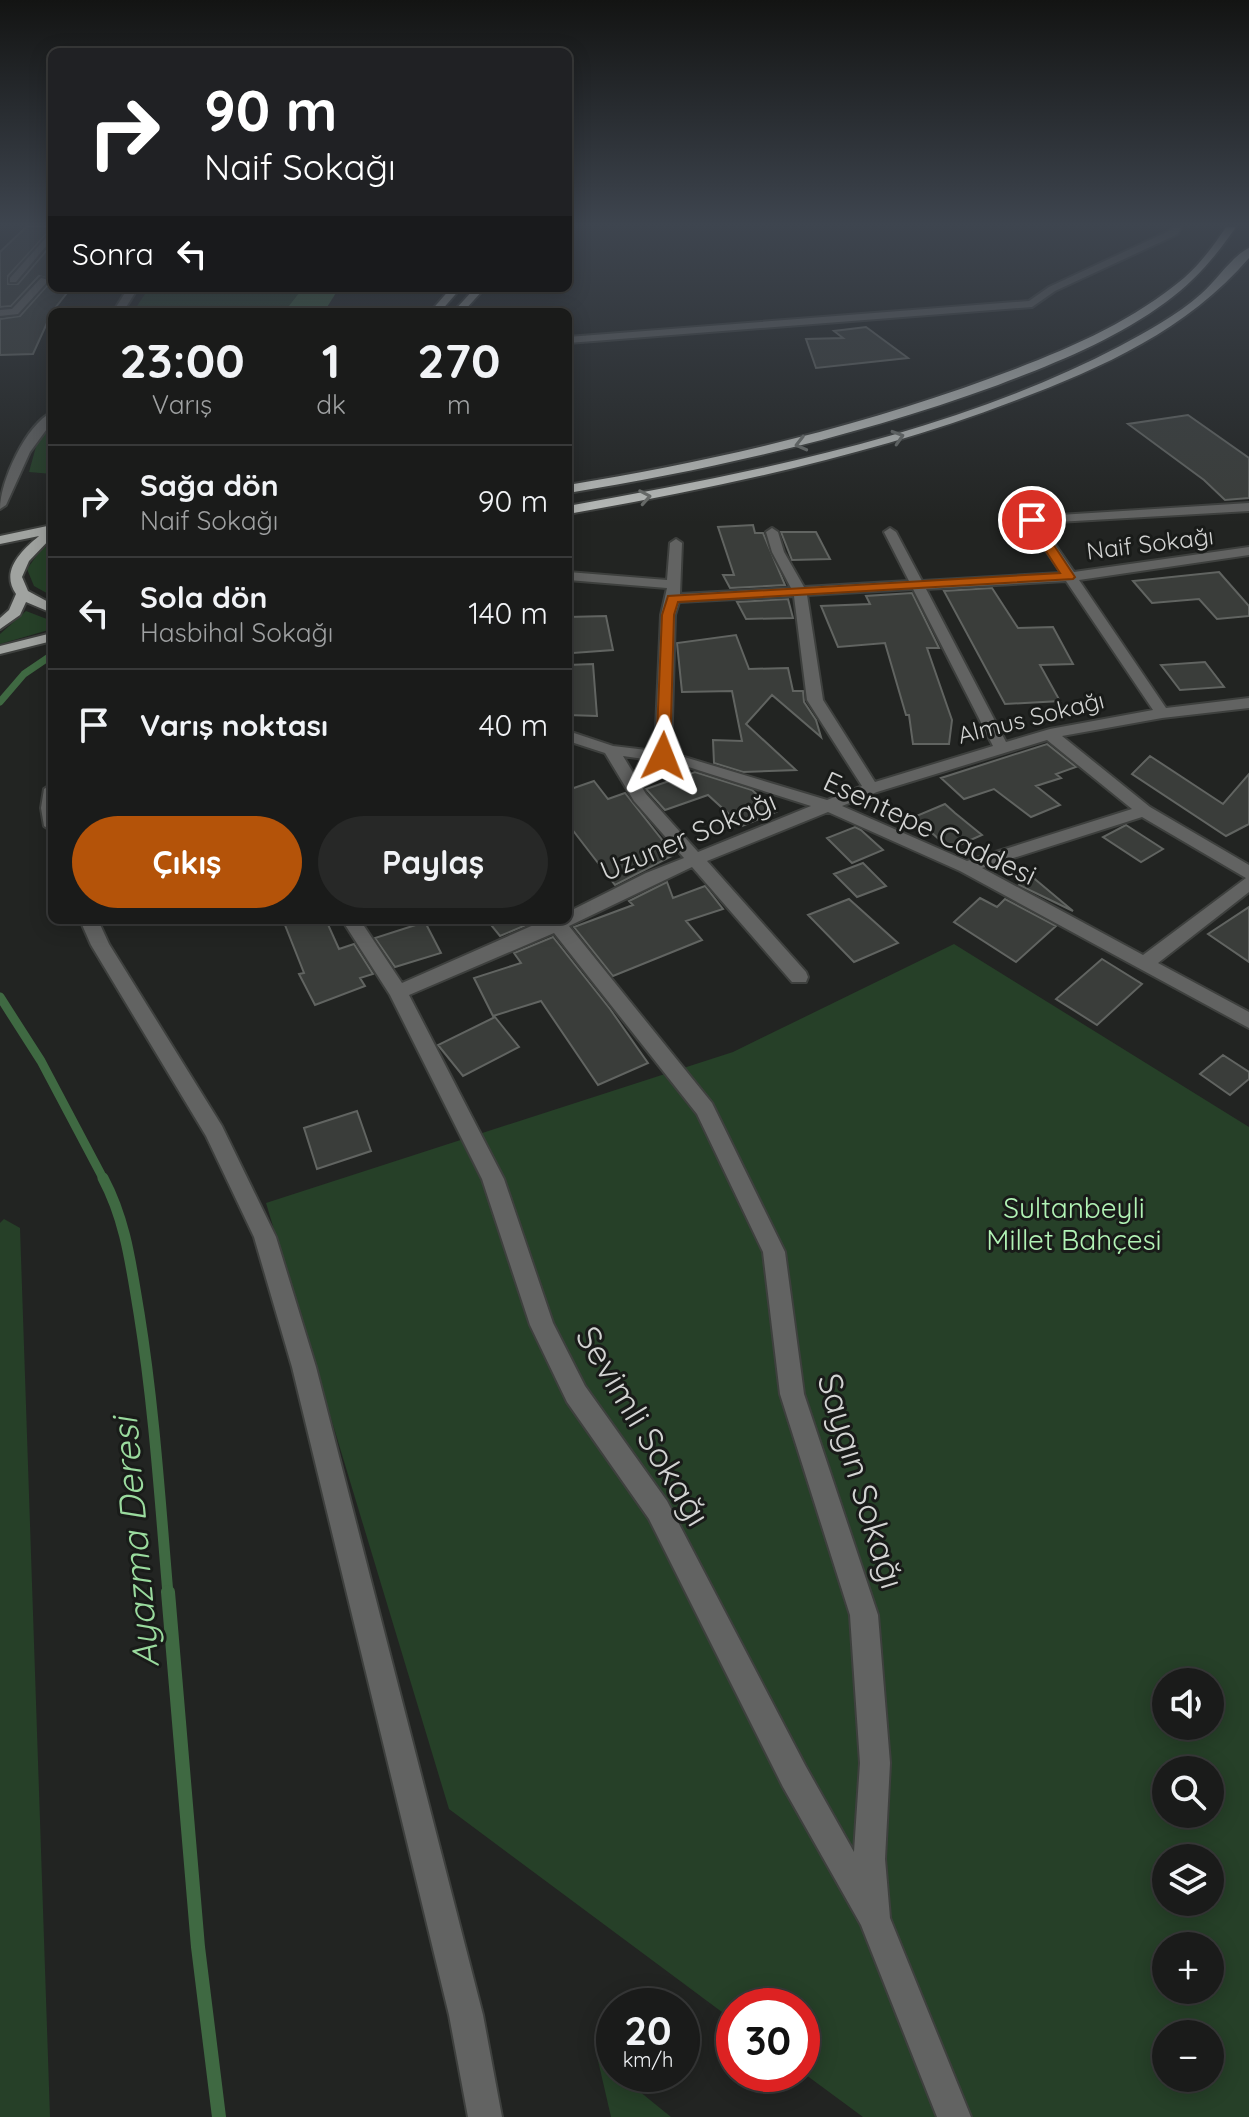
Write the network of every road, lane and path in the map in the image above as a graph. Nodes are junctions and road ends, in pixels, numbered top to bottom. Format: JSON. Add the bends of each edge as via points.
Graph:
{"nodes":[{"id":1,"x":751,"y":326,"type":"edge"},
{"id":2,"x":1120,"y":326,"type":"edge"},
{"id":3,"x":1167,"y":326,"type":"edge"},
{"id":4,"x":572,"y":340,"type":"edge"},
{"id":5,"x":48,"y":420,"type":"edge"},
{"id":6,"x":572,"y":486,"type":"edge"},
{"id":7,"x":0,"y":505,"type":"edge"},
{"id":8,"x":1249,"y":507,"type":"edge"},
{"id":9,"x":572,"y":509,"type":"edge"},
{"id":10,"x":48,"y":531,"type":"edge"},
{"id":11,"x":772,"y":532,"type":"dead end"},
{"id":12,"x":890,"y":532,"type":"dead end"},
{"id":13,"x":48,"y":534,"type":"edge"},
{"id":14,"x":0,"y":540,"type":"edge"},
{"id":15,"x":676,"y":543,"type":"dead end"},
{"id":16,"x":1249,"y":551,"type":"edge"},
{"id":17,"x":0,"y":574,"type":"edge"},
{"id":18,"x":572,"y":577,"type":"edge"},
{"id":19,"x":1069,"y":577,"type":"junction"},
{"id":20,"x":917,"y":586,"type":"junction"},
{"id":21,"x":19,"y":588,"type":"junction"},
{"id":22,"x":673,"y":591,"type":"junction"},
{"id":23,"x":800,"y":592,"type":"junction"},
{"id":24,"x":48,"y":606,"type":"edge"},
{"id":25,"x":0,"y":625,"type":"edge"},
{"id":26,"x":46,"y":638,"type":"edge"},
{"id":27,"x":0,"y":650,"type":"edge"},
{"id":28,"x":1249,"y":703,"type":"edge"},
{"id":29,"x":1162,"y":713,"type":"junction"},
{"id":30,"x":1050,"y":734,"type":"junction"},
{"id":31,"x":572,"y":737,"type":"edge"},
{"id":32,"x":1001,"y":747,"type":"junction"},
{"id":33,"x":611,"y":750,"type":"junction"},
{"id":34,"x":663,"y":756,"type":"junction"},
{"id":35,"x":871,"y":788,"type":"junction"},
{"id":36,"x":831,"y":807,"type":"junction"},
{"id":37,"x":1144,"y":811,"type":"junction"},
{"id":38,"x":695,"y":860,"type":"junction"},
{"id":39,"x":966,"y":867,"type":"junction"},
{"id":40,"x":1249,"y":873,"type":"edge"},
{"id":41,"x":1249,"y":883,"type":"edge"},
{"id":42,"x":572,"y":916,"type":"edge"},
{"id":43,"x":91,"y":924,"type":"edge"},
{"id":44,"x":354,"y":924,"type":"edge"},
{"id":45,"x":555,"y":924,"type":"edge"},
{"id":46,"x":564,"y":924,"type":"edge"},
{"id":47,"x":1144,"y":964,"type":"junction"},
{"id":48,"x":799,"y":977,"type":"dead end"},
{"id":49,"x":398,"y":992,"type":"junction"},
{"id":50,"x":1249,"y":1021,"type":"edge"},
{"id":51,"x":874,"y":1918,"type":"junction"},
{"id":52,"x":485,"y":2117,"type":"edge"},
{"id":53,"x":954,"y":2117,"type":"edge"}],
"edges":[{"from":1,"to":4,"type":"street"},
{"from":2,"to":6,"type":"highway","one_way":true,"via":[[969,392],[829,437],[682,471]]},
{"from":9,"to":3,"type":"highway","one_way":true,"via":[[770,472],[921,430],[1083,369]]},
{"from":5,"to":7,"type":"street","via":[[24,451]]},
{"from":8,"to":19,"type":"street","via":[[1032,520]]},
{"from":10,"to":14,"type":"main road"},
{"from":11,"to":23,"type":"street"},
{"from":12,"to":20,"type":"street"},
{"from":13,"to":21,"type":"main road","via":[[15,573]]},
{"from":15,"to":22,"type":"street"},
{"from":16,"to":19,"type":"street","name":"Naif Sokağı"},
{"from":17,"to":21,"type":"main road"},
{"from":18,"to":22,"type":"street","name":"Naif Sokağı"},
{"from":19,"to":20,"type":"street","name":"Naif Sokağı"},
{"from":19,"to":29,"type":"street"},
{"from":20,"to":23,"type":"street","name":"Naif Sokağı"},
{"from":20,"to":32,"type":"street"},
{"from":21,"to":24,"type":"main road"},
{"from":21,"to":25,"type":"main road","via":[[15,612]]},
{"from":22,"to":23,"type":"street","name":"Naif Sokağı"},
{"from":22,"to":34,"type":"street"},
{"from":23,"to":35,"type":"street","via":[[815,700]]},
{"from":26,"to":27,"type":"main road"},
{"from":28,"to":29,"type":"street","name":"Almus Sokağı"},
{"from":29,"to":30,"type":"street","name":"Almus Sokağı"},
{"from":30,"to":32,"type":"street","name":"Almus Sokağı"},
{"from":30,"to":37,"type":"street"},
{"from":31,"to":33,"type":"street","name":"Esentepe Caddesi"},
{"from":32,"to":35,"type":"street","name":"Almus Sokağı"},
{"from":33,"to":34,"type":"street","name":"Esentepe Caddesi"},
{"from":33,"to":38,"type":"street","via":[[640,797]]},
{"from":34,"to":36,"type":"street","name":"Esentepe Caddesi"},
{"from":35,"to":36,"type":"street","name":"Almus Sokağı"},
{"from":36,"to":38,"type":"street","name":"Uzuner Sokağı"},
{"from":36,"to":39,"type":"street","name":"Esentepe Caddesi"},
{"from":37,"to":39,"type":"street"},
{"from":37,"to":40,"type":"street"},
{"from":38,"to":42,"type":"street","name":"Uzuner Sokağı"},
{"from":38,"to":48,"type":"street"},
{"from":39,"to":47,"type":"street","name":"Esentepe Caddesi"},
{"from":41,"to":47,"type":"street"},
{"from":43,"to":52,"type":"street","via":[[215,1132],[265,1237],[308,1383],[466,2015]]},
{"from":44,"to":49,"type":"street","name":"Sevimli Sokağı"},
{"from":45,"to":49,"type":"street","name":"Uzuner Sokağı"},
{"from":46,"to":51,"type":"street","name":"Saygın Sokağı","via":[[705,1109],[774,1252],[792,1394],[864,1615],[875,1763],[869,1859]]},
{"from":47,"to":50,"type":"street","name":"Esentepe Caddesi"},
{"from":49,"to":51,"type":"street","name":"Sevimli Sokağı","via":[[493,1179],[542,1325],[576,1394],[658,1510],[794,1776]]},
{"from":51,"to":53,"type":"street","name":"Saygın Sokağı"}]}
